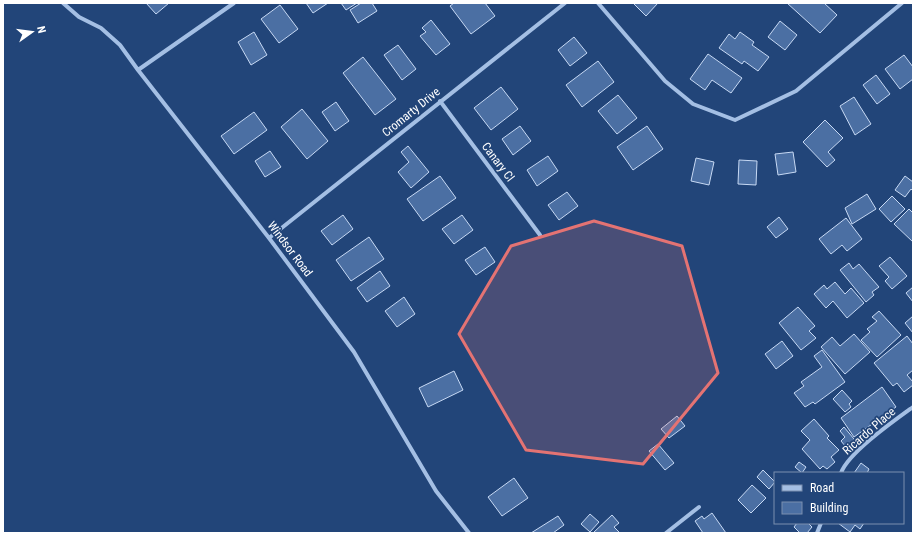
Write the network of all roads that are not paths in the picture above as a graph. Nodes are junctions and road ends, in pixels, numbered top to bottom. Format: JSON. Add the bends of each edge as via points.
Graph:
{"nodes":[{"id":1,"x":63,"y":3,"type":"edge"},
{"id":2,"x":234,"y":3,"type":"edge"},
{"id":3,"x":565,"y":3,"type":"edge"},
{"id":4,"x":598,"y":3,"type":"edge"},
{"id":5,"x":902,"y":3,"type":"edge"},
{"id":6,"x":138,"y":70,"type":"junction"},
{"id":7,"x":440,"y":101,"type":"junction"},
{"id":8,"x":540,"y":235,"type":"dead end"},
{"id":9,"x":269,"y":238,"type":"junction"},
{"id":10,"x":913,"y":407,"type":"edge"},
{"id":11,"x":841,"y":472,"type":"edge"},
{"id":12,"x":699,"y":507,"type":"dead end"},
{"id":13,"x":469,"y":533,"type":"edge"},
{"id":14,"x":666,"y":533,"type":"edge"}],
"edges":[{"from":1,"to":6,"type":"street","name":"Windsor Road","via":[[79,18],[101,28],[120,45]]},
{"from":2,"to":6,"type":"street"},
{"from":3,"to":7,"type":"street","name":"Cromarty Drive"},
{"from":4,"to":5,"type":"street","via":[[671,86],[693,104],[735,120],[796,91]]},
{"from":6,"to":9,"type":"street","name":"Windsor Road"},
{"from":7,"to":8,"type":"street","name":"Canary Cl"},
{"from":7,"to":9,"type":"street","name":"Cromarty Drive"},
{"from":9,"to":13,"type":"street","name":"Windsor Road","via":[[354,352],[436,491]]},
{"from":10,"to":11,"type":"street","name":"Ricardo Place","via":[[859,450]]},
{"from":12,"to":14,"type":"street"}]}
